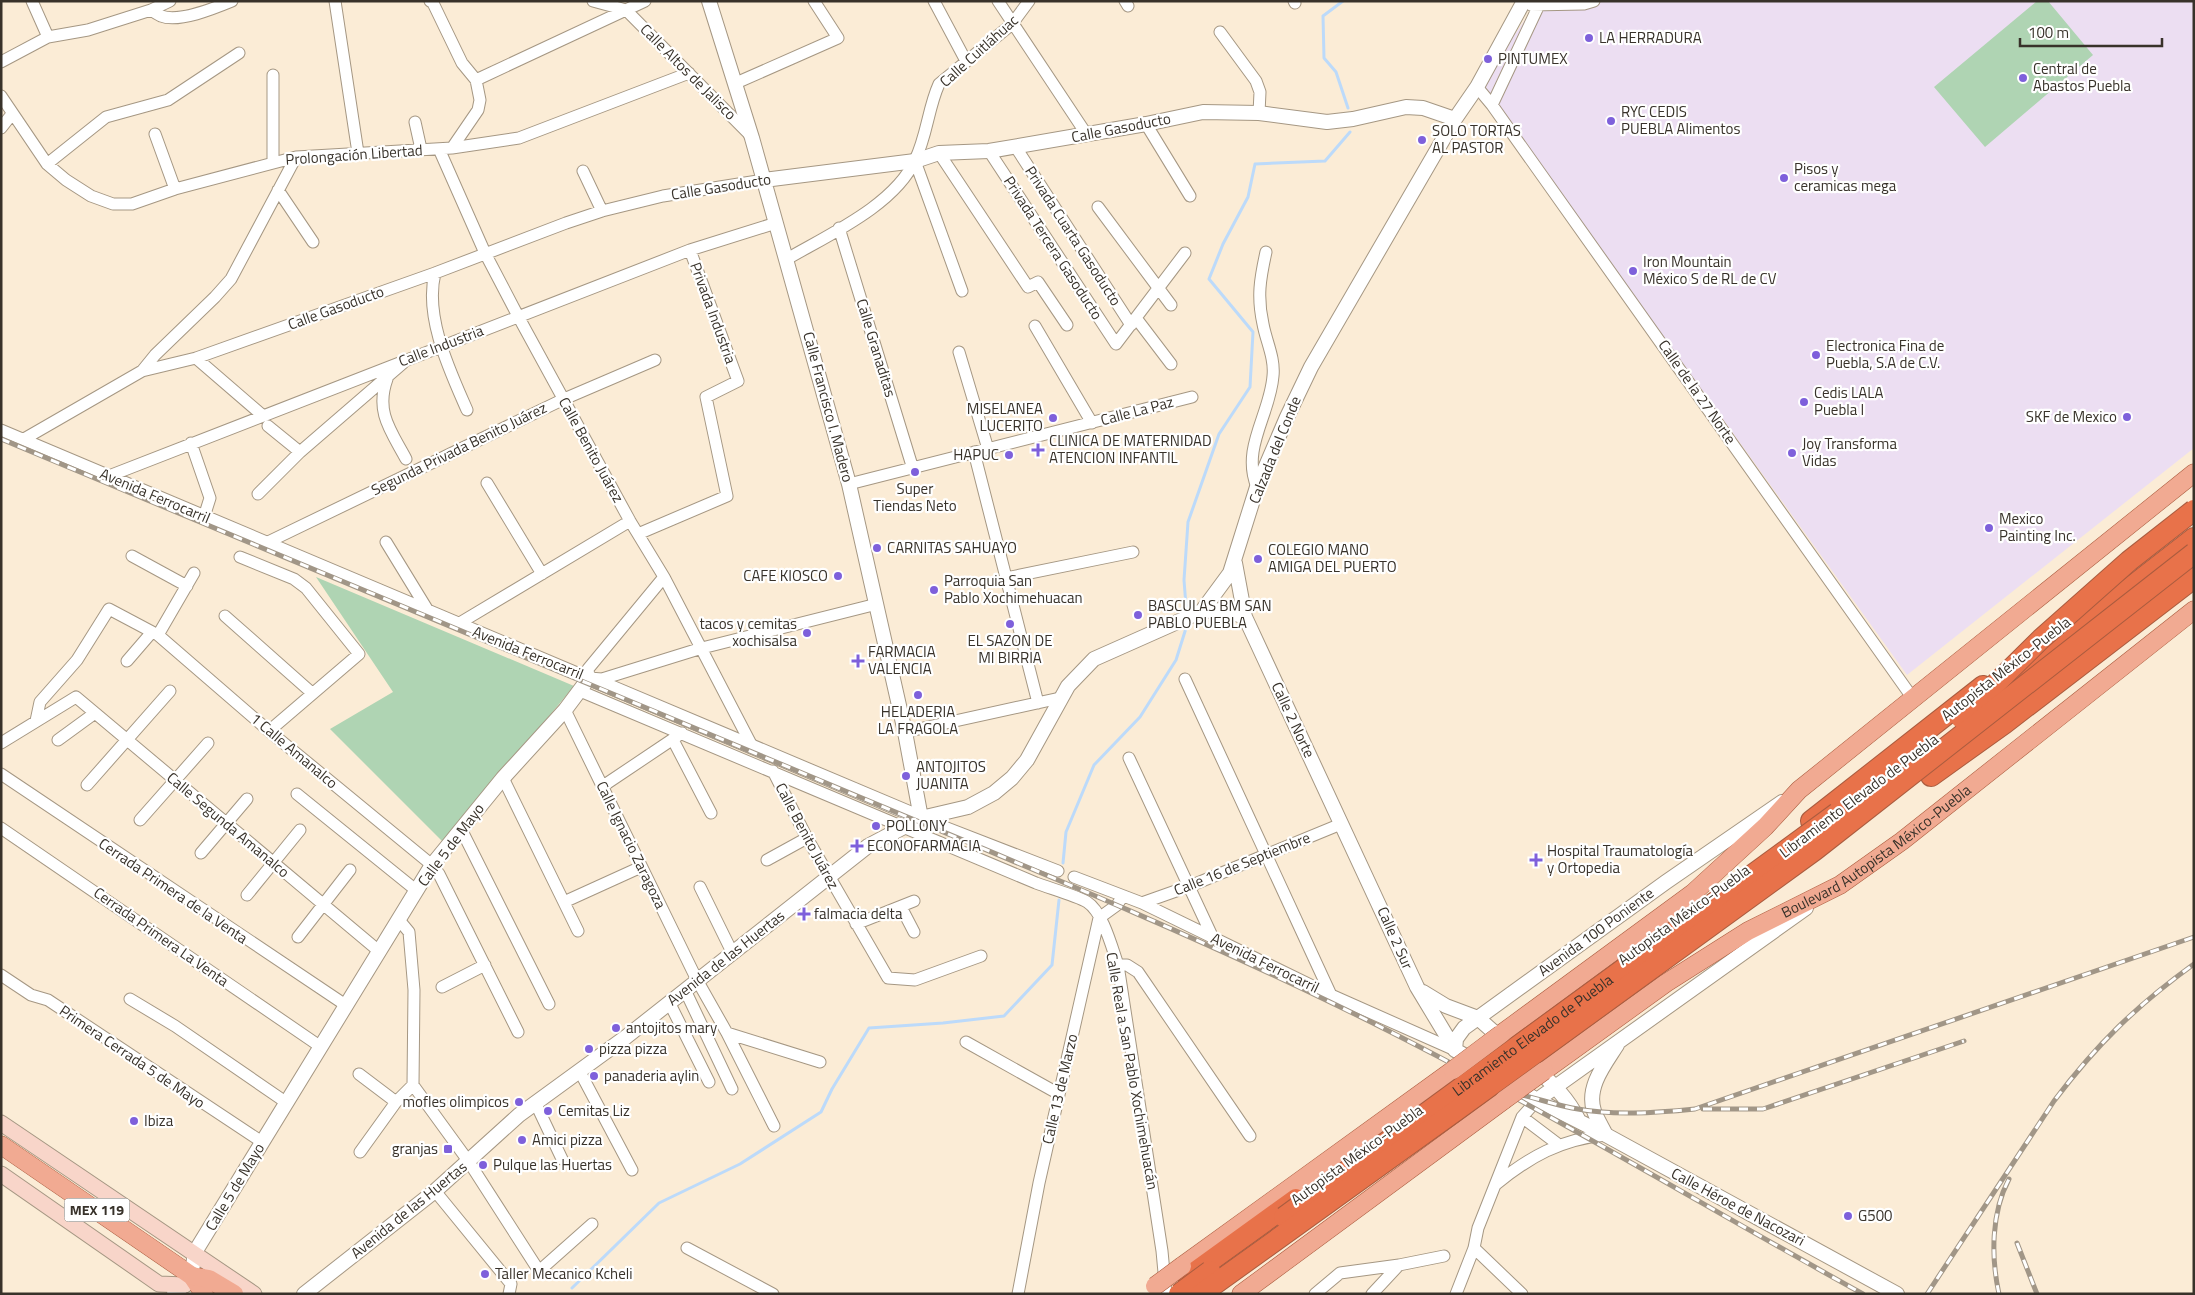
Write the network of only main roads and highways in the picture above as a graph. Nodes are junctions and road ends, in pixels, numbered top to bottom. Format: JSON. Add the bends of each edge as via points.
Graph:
{"nodes":[{"id":1,"x":2194,"y":473,"type":"edge"},
{"id":2,"x":2194,"y":510,"type":"edge"},
{"id":3,"x":2194,"y":522,"type":"edge"},
{"id":4,"x":2194,"y":538,"type":"edge"},
{"id":5,"x":2194,"y":553,"type":"edge"},
{"id":6,"x":2194,"y":561,"type":"edge"},
{"id":7,"x":2194,"y":578,"type":"edge"},
{"id":8,"x":2194,"y":610,"type":"edge"},
{"id":9,"x":1962,"y":718,"type":"junction"},
{"id":10,"x":1815,"y":850,"type":"junction"},
{"id":11,"x":1506,"y":1038,"type":"junction"},
{"id":12,"x":1539,"y":1066,"type":"junction"},
{"id":13,"x":1497,"y":1096,"type":"junction"},
{"id":14,"x":1,"y":1123,"type":"edge"},
{"id":15,"x":1,"y":1145,"type":"edge"},
{"id":16,"x":1,"y":1174,"type":"edge"},
{"id":17,"x":83,"y":1176,"type":"junction"},
{"id":18,"x":77,"y":1197,"type":"junction"},
{"id":19,"x":68,"y":1221,"type":"junction"},
{"id":20,"x":184,"y":1285,"type":"edge"},
{"id":21,"x":1167,"y":1287,"type":"edge"},
{"id":22,"x":204,"y":1294,"type":"edge"},
{"id":23,"x":234,"y":1294,"type":"edge"},
{"id":24,"x":254,"y":1294,"type":"edge"},
{"id":25,"x":1201,"y":1294,"type":"edge"},
{"id":26,"x":1209,"y":1294,"type":"edge"},
{"id":27,"x":1241,"y":1294,"type":"edge"}],
"edges":[{"from":1,"to":11,"type":"main road","via":[[1799,790],[1765,827],[1692,894]]},
{"from":2,"to":9,"type":"highway","bridge":true,"via":[[2041,639]]},
{"from":3,"to":11,"type":"highway","name":"Autopista México-Puebla","via":[[1802,828]]},
{"from":4,"to":9,"type":"highway","name":"Libramiento Elevado de Puebla","bridge":true},
{"from":5,"to":10,"type":"highway","name":"Libramiento Elevado de Puebla","bridge":true},
{"from":6,"to":12,"type":"highway","name":"Autopista México-Puebla"},
{"from":7,"to":10,"type":"highway","via":[[2005,723],[1853,832]]},
{"from":8,"to":12,"type":"main road","name":"Boulevard Autopista México-Puebla","via":[[1902,841],[1840,885],[1748,931]]},
{"from":9,"to":21,"type":"highway","name":"Libramiento Elevado de Puebla","bridge":true,"via":[[1808,836]]},
{"from":10,"to":25,"type":"highway","name":"Libramiento Elevado de Puebla","bridge":true},
{"from":11,"to":21,"type":"highway","name":"Autopista México-Puebla"},
{"from":12,"to":13,"type":"highway","name":"Autopista México-Puebla"},
{"from":13,"to":26,"type":"highway","name":"Autopista México-Puebla"},
{"from":13,"to":27,"type":"main road"},
{"from":14,"to":17,"type":"main road"},
{"from":15,"to":18,"type":"main road","number":"MEX 119"},
{"from":16,"to":19,"type":"main road"},
{"from":17,"to":18,"type":"main road"},
{"from":17,"to":24,"type":"main road"},
{"from":18,"to":19,"type":"main road"},
{"from":18,"to":20,"type":"main road","number":"MEX 119"},
{"from":19,"to":20,"type":"main road","via":[[159,1284]]},
{"from":20,"to":22,"type":"main road","number":"MEX 119"},
{"from":20,"to":23,"type":"main road","number":"MEX 119","via":[[210,1279]]}]}
